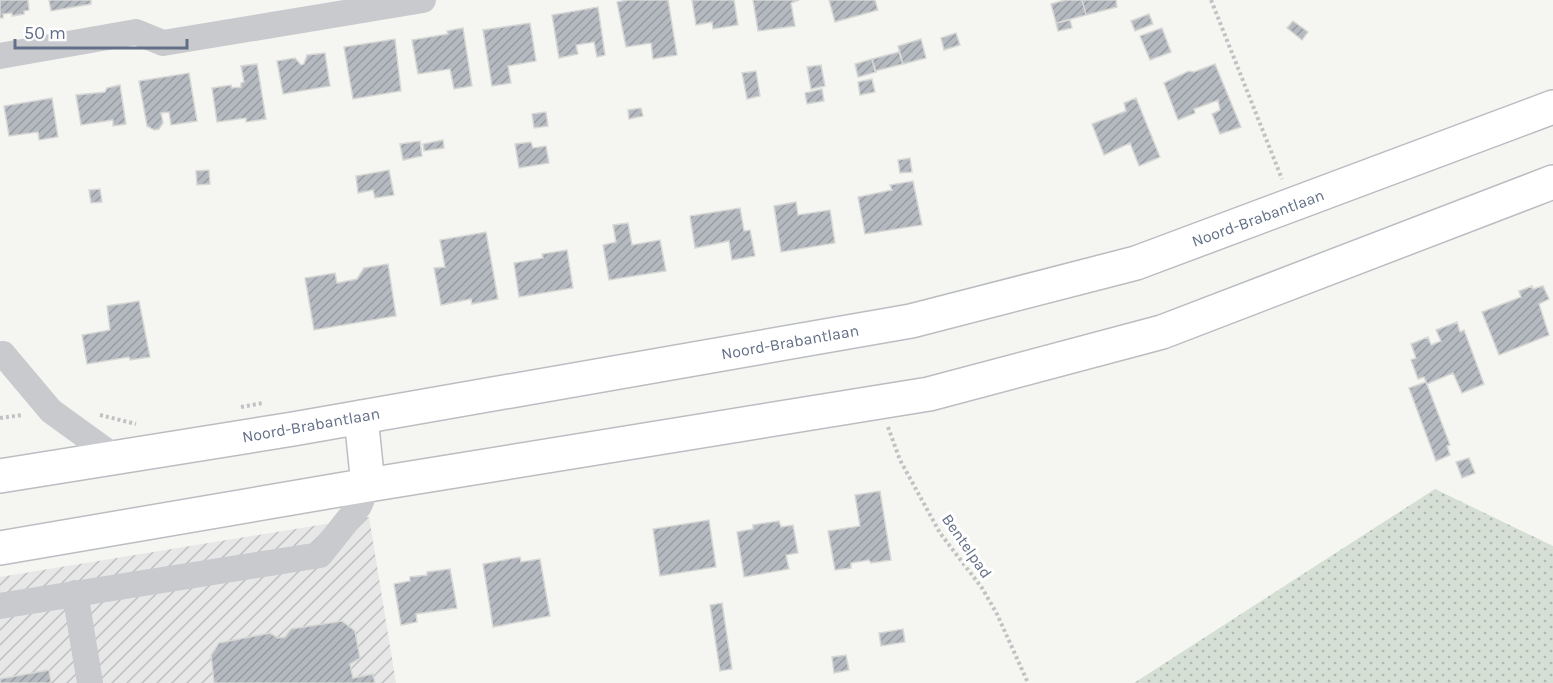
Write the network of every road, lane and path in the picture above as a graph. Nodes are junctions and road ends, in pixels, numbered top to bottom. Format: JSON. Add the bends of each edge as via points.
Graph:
{"nodes":[{"id":1,"x":423,"y":0,"type":"edge"},
{"id":2,"x":1211,"y":0,"type":"edge"},
{"id":3,"x":0,"y":56,"type":"edge"},
{"id":4,"x":1553,"y":107,"type":"edge"},
{"id":5,"x":1553,"y":182,"type":"edge"},
{"id":6,"x":1285,"y":187,"type":"junction"},
{"id":7,"x":1,"y":351,"type":"edge"},
{"id":8,"x":272,"y":402,"type":"dead end"},
{"id":9,"x":240,"y":407,"type":"dead end"},
{"id":10,"x":51,"y":411,"type":"junction"},
{"id":11,"x":98,"y":414,"type":"dead end"},
{"id":12,"x":361,"y":417,"type":"junction"},
{"id":13,"x":0,"y":418,"type":"edge"},
{"id":14,"x":141,"y":424,"type":"dead end"},
{"id":15,"x":887,"y":424,"type":"dead end"},
{"id":16,"x":116,"y":458,"type":"junction"},
{"id":17,"x":0,"y":476,"type":"edge"},
{"id":18,"x":368,"y":484,"type":"junction"},
{"id":19,"x":0,"y":548,"type":"edge"},
{"id":20,"x":75,"y":593,"type":"junction"},
{"id":21,"x":0,"y":606,"type":"edge"},
{"id":22,"x":90,"y":683,"type":"edge"},
{"id":23,"x":1028,"y":683,"type":"edge"}],
"edges":[{"from":1,"to":3,"type":"street","via":[[163,43],[136,32]]},
{"from":2,"to":6,"type":"path"},
{"from":4,"to":6,"type":"main road","name":"Noord-Brabantlaan"},
{"from":5,"to":18,"type":"main road","via":[[1162,332],[929,394]]},
{"from":6,"to":12,"type":"main road","name":"Noord-Brabantlaan","via":[[1136,263],[911,321]]},
{"from":7,"to":10,"type":"street"},
{"from":8,"to":9,"type":"path"},
{"from":10,"to":13,"type":"path"},
{"from":10,"to":16,"type":"street"},
{"from":11,"to":14,"type":"path","via":[[119,422]]},
{"from":12,"to":16,"type":"main road","name":"Noord-Brabantlaan"},
{"from":12,"to":18,"type":"main road"},
{"from":15,"to":23,"type":"path","name":"Bentelpad","via":[[900,460],[940,533],[987,597]]},
{"from":16,"to":17,"type":"main road","name":"Noord-Brabantlaan"},
{"from":18,"to":19,"type":"main road"},
{"from":18,"to":20,"type":"street","via":[[359,506],[320,555]]},
{"from":20,"to":21,"type":"street"},
{"from":20,"to":22,"type":"street"}]}
